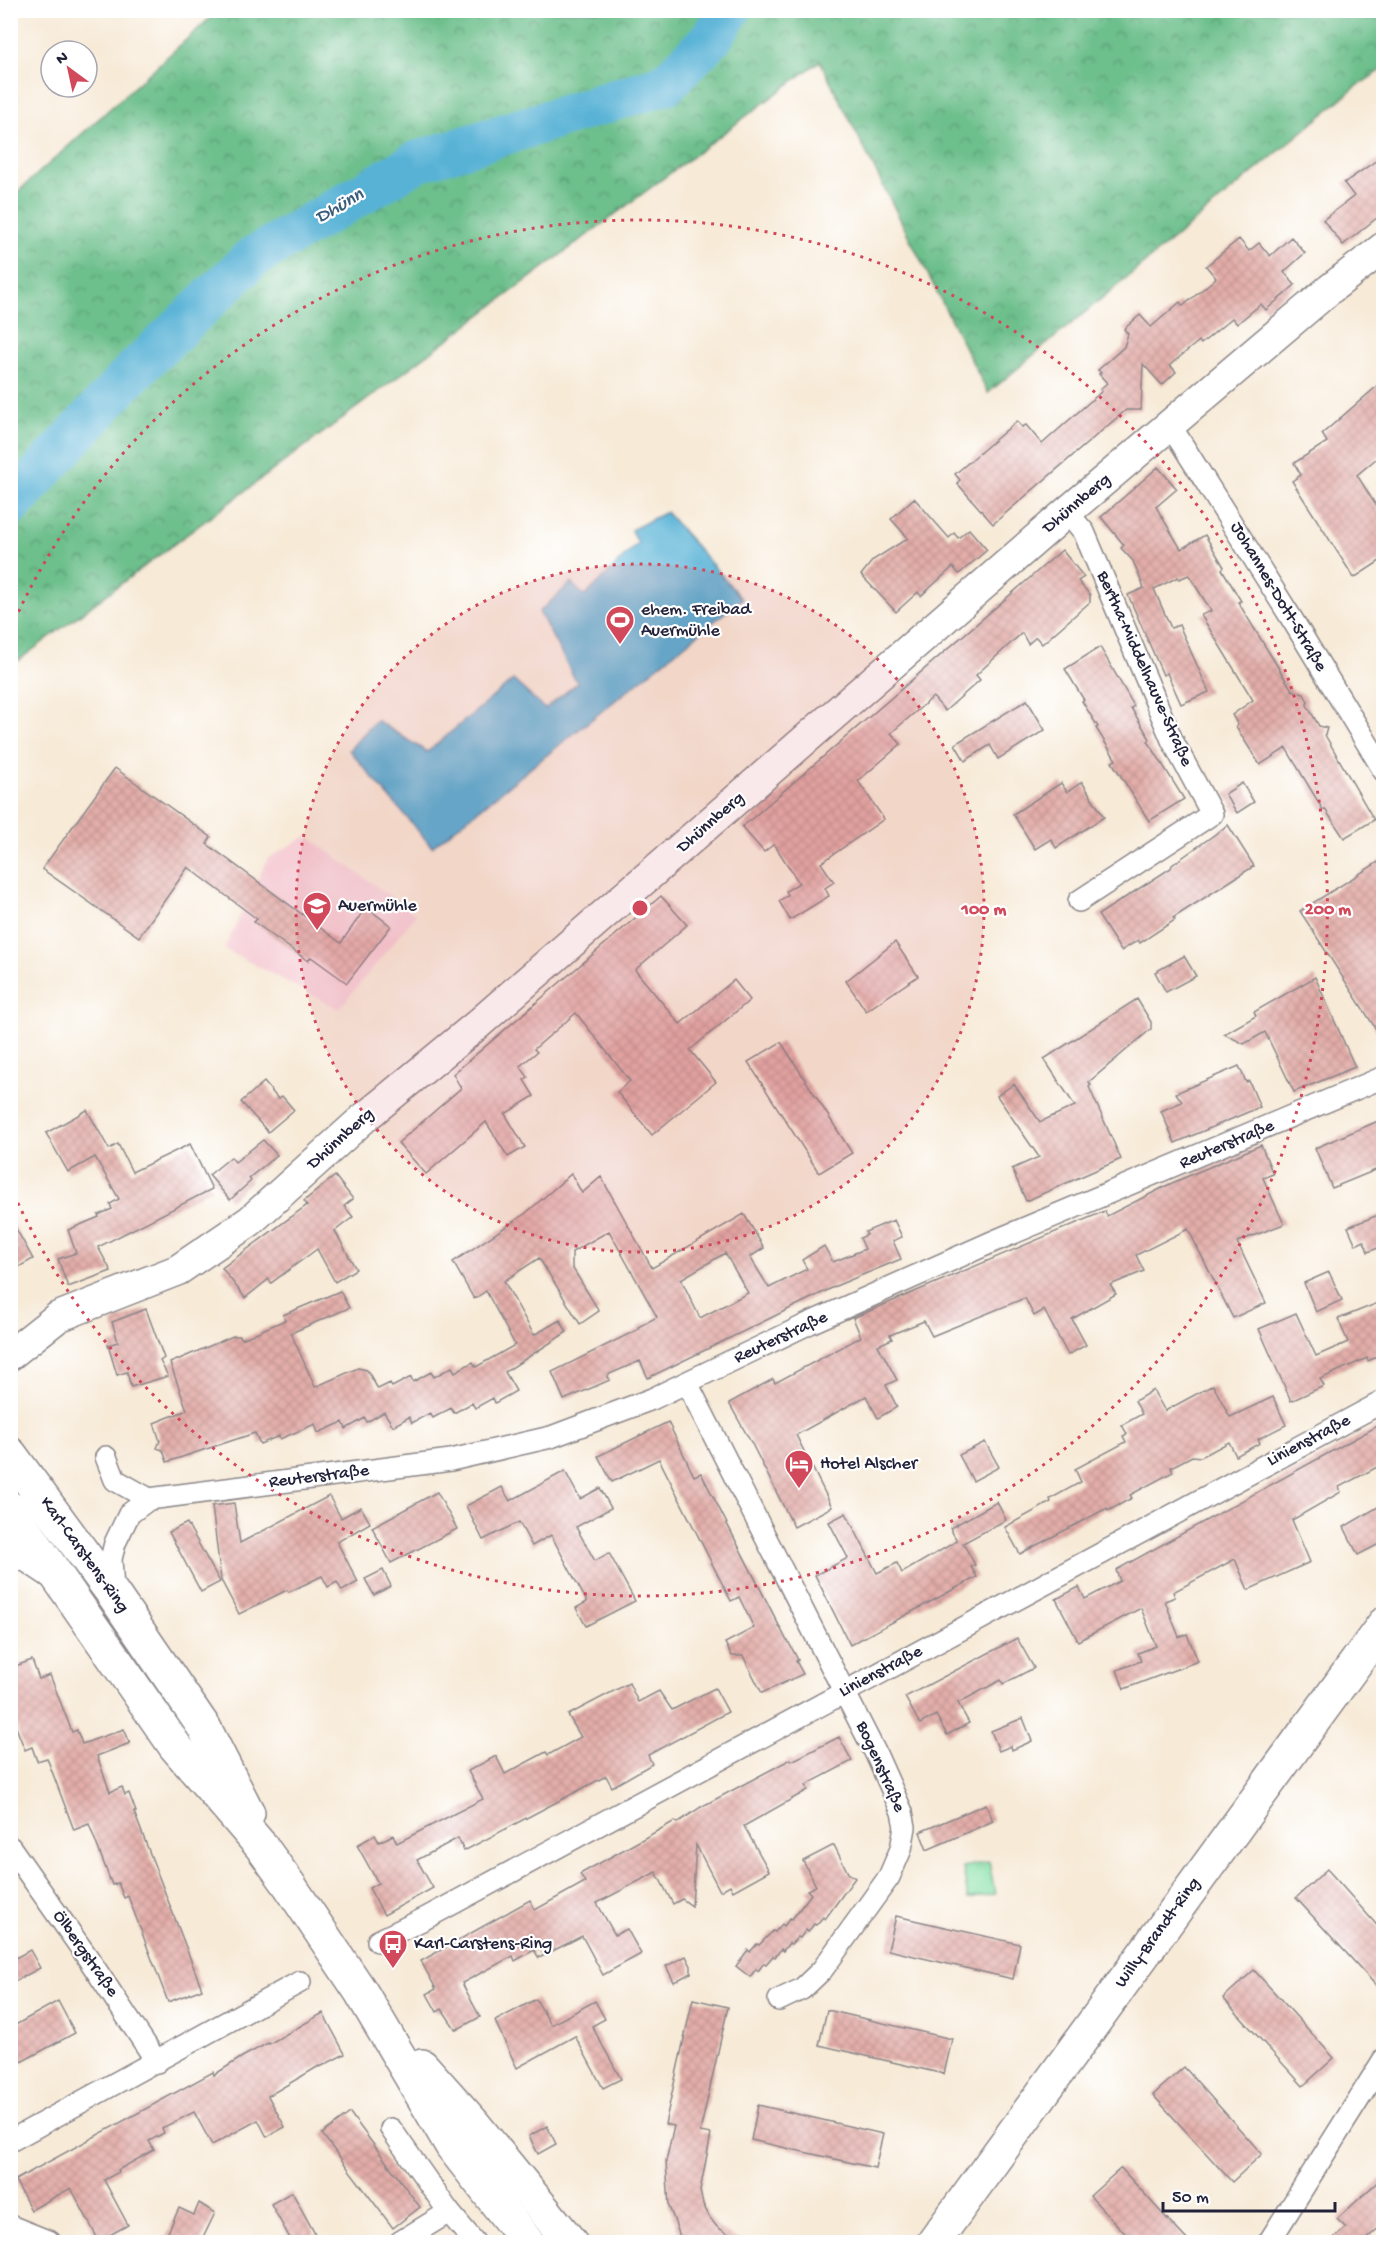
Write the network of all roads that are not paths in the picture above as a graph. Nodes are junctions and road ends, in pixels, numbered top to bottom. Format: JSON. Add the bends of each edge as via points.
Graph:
{"nodes":[{"id":1,"x":1383,"y":248,"type":"edge"},
{"id":2,"x":1170,"y":425,"type":"junction"},
{"id":3,"x":1067,"y":512,"type":"junction"},
{"id":4,"x":1383,"y":771,"type":"edge"},
{"id":5,"x":1079,"y":901,"type":"dead end"},
{"id":6,"x":1383,"y":1077,"type":"edge"},
{"id":7,"x":10,"y":1355,"type":"edge"},
{"id":8,"x":687,"y":1383,"type":"junction"},
{"id":9,"x":1383,"y":1401,"type":"edge"},
{"id":10,"x":10,"y":1454,"type":"edge"},
{"id":11,"x":106,"y":1456,"type":"dead end"},
{"id":12,"x":149,"y":1499,"type":"junction"},
{"id":13,"x":10,"y":1508,"type":"edge"},
{"id":14,"x":10,"y":1552,"type":"edge"},
{"id":15,"x":59,"y":1577,"type":"junction"},
{"id":16,"x":113,"y":1594,"type":"junction"},
{"id":17,"x":1383,"y":1624,"type":"edge"},
{"id":18,"x":845,"y":1691,"type":"junction"},
{"id":19,"x":261,"y":1846,"type":"junction"},
{"id":20,"x":10,"y":1848,"type":"edge"},
{"id":21,"x":378,"y":1941,"type":"dead end"},
{"id":22,"x":300,"y":1982,"type":"dead end"},
{"id":23,"x":779,"y":2000,"type":"dead end"},
{"id":24,"x":373,"y":2010,"type":"junction"},
{"id":25,"x":1383,"y":2059,"type":"edge"},
{"id":26,"x":157,"y":2062,"type":"junction"},
{"id":27,"x":391,"y":2129,"type":"dead end"},
{"id":28,"x":10,"y":2141,"type":"edge"},
{"id":29,"x":449,"y":2212,"type":"junction"},
{"id":30,"x":10,"y":2226,"type":"edge"},
{"id":31,"x":50,"y":2242,"type":"edge"},
{"id":32,"x":400,"y":2242,"type":"edge"},
{"id":33,"x":474,"y":2242,"type":"edge"},
{"id":34,"x":527,"y":2242,"type":"edge"},
{"id":35,"x":570,"y":2242,"type":"edge"},
{"id":36,"x":934,"y":2242,"type":"edge"},
{"id":37,"x":1269,"y":2242,"type":"edge"}],
"edges":[{"from":1,"to":2,"type":"street","name":"Dhünnberg"},
{"from":2,"to":3,"type":"street","name":"Dhünnberg"},
{"from":2,"to":4,"type":"street","name":"Johannes-Dott-Straße"},
{"from":3,"to":5,"type":"street","name":"Bertha-Middelhauve-Straße","via":[[1083,532],[1172,740],[1212,814]]},
{"from":3,"to":7,"type":"street","name":"Dhünnberg","via":[[477,1025],[364,1118],[250,1221],[178,1270],[58,1317]]},
{"from":6,"to":8,"type":"street","name":"Reuterstraße","via":[[992,1242]]},
{"from":8,"to":12,"type":"street","name":"Reuterstraße","via":[[551,1437],[452,1460]]},
{"from":8,"to":18,"type":"street","name":"Bogenstraße"},
{"from":9,"to":18,"type":"street","name":"Linienstraße"},
{"from":10,"to":16,"type":"main road","name":"Karl-Carstens-Ring"},
{"from":11,"to":12,"type":"street","via":[[115,1480]]},
{"from":12,"to":16,"type":"street","via":[[129,1514],[115,1543],[111,1559]]},
{"from":13,"to":15,"type":"main road","name":"Karl-Carstens-Ring"},
{"from":14,"to":15,"type":"street","via":[[28,1557]]},
{"from":15,"to":19,"type":"main road","name":"Karl-Carstens-Ring","via":[[175,1746]]},
{"from":16,"to":19,"type":"main road","name":"Karl-Carstens-Ring","via":[[205,1729],[243,1801]]},
{"from":17,"to":36,"type":"main road","name":"Willy-Brandt-Ring"},
{"from":18,"to":21,"type":"street","name":"Linienstraße"},
{"from":18,"to":23,"type":"street","name":"Bogenstraße","via":[[902,1812],[905,1827],[901,1849],[889,1877],[822,1970],[802,1989]]},
{"from":19,"to":24,"type":"main road","name":"Karl-Carstens-Ring"},
{"from":20,"to":26,"type":"street","name":"Ölbergstraße"},
{"from":22,"to":26,"type":"street"},
{"from":24,"to":34,"type":"main road","name":"Karl-Carstens-Ring","via":[[452,2146]]},
{"from":24,"to":35,"type":"main road","name":"Karl-Carstens-Ring"},
{"from":25,"to":37,"type":"street"},
{"from":26,"to":28,"type":"street"},
{"from":27,"to":29,"type":"street"},
{"from":29,"to":32,"type":"street"},
{"from":29,"to":33,"type":"street"},
{"from":30,"to":31,"type":"street"}]}
